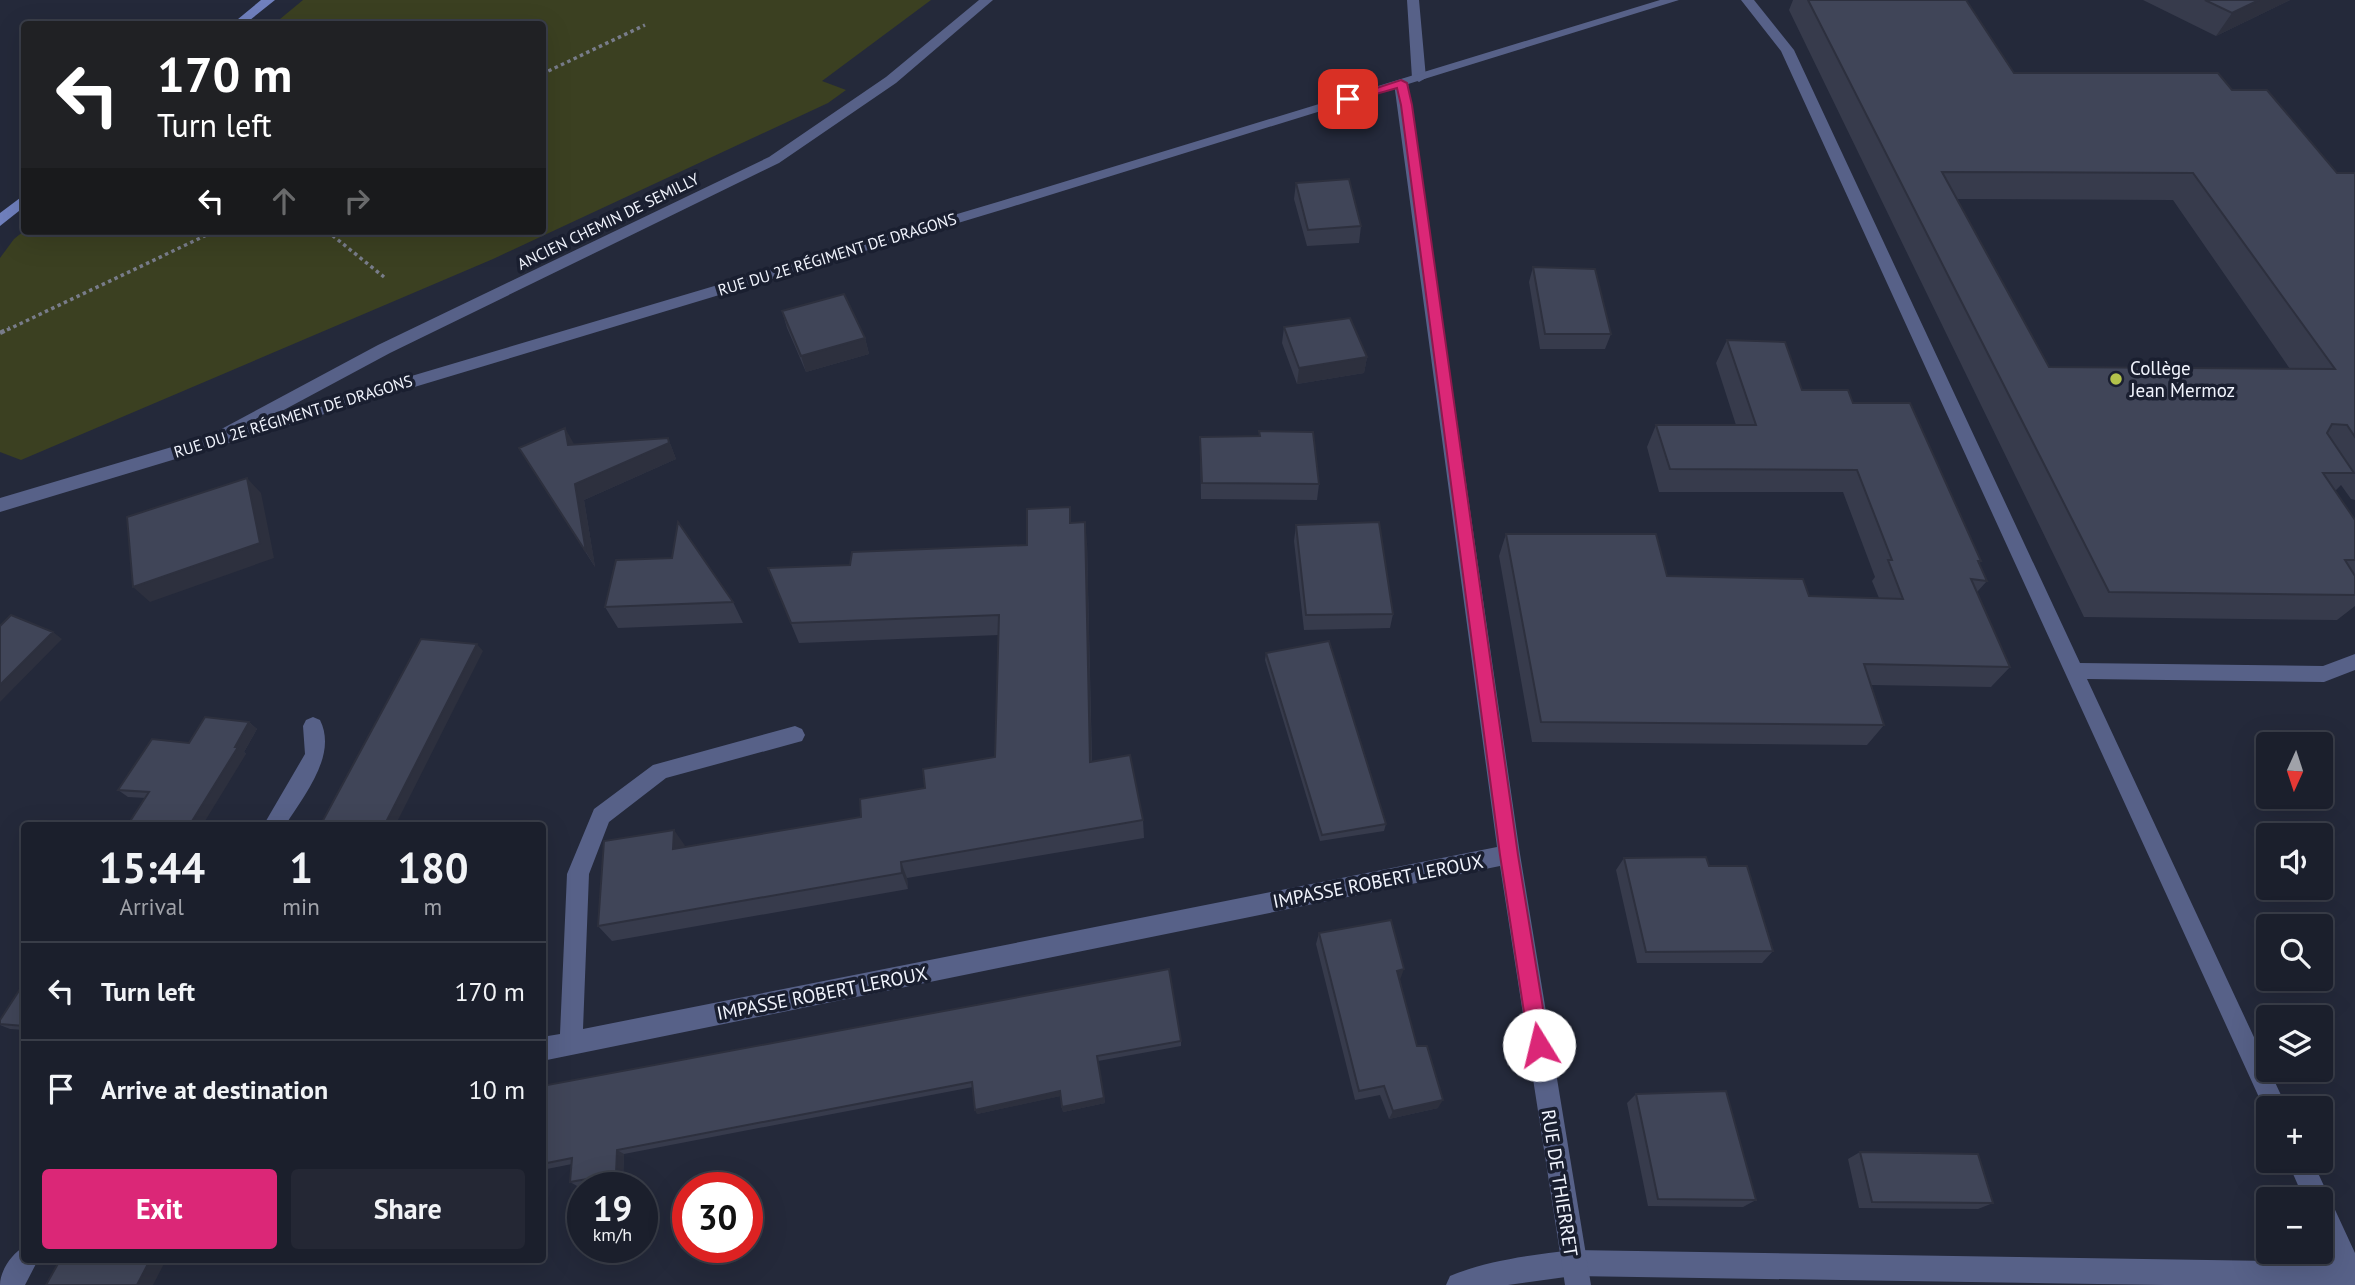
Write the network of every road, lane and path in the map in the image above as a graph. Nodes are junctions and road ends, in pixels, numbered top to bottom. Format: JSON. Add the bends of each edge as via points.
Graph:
{"nodes":[{"id":1,"x":269,"y":0,"type":"edge"},
{"id":2,"x":988,"y":0,"type":"edge"},
{"id":3,"x":1413,"y":0,"type":"edge"},
{"id":4,"x":1672,"y":0,"type":"edge"},
{"id":5,"x":1747,"y":0,"type":"edge"},
{"id":6,"x":242,"y":21,"type":"edge"},
{"id":7,"x":645,"y":25,"type":"dead end"},
{"id":8,"x":546,"y":72,"type":"edge"},
{"id":9,"x":1410,"y":80,"type":"junction"},
{"id":10,"x":21,"y":203,"type":"edge"},
{"id":11,"x":0,"y":221,"type":"edge"},
{"id":12,"x":207,"y":235,"type":"edge"},
{"id":13,"x":332,"y":235,"type":"edge"},
{"id":14,"x":384,"y":277,"type":"dead end"},
{"id":15,"x":0,"y":333,"type":"edge"},
{"id":16,"x":220,"y":437,"type":"junction"},
{"id":17,"x":0,"y":505,"type":"edge"},
{"id":18,"x":2355,"y":662,"type":"edge"},
{"id":19,"x":2074,"y":671,"type":"junction"},
{"id":20,"x":313,"y":726,"type":"dead end"},
{"id":21,"x":794,"y":735,"type":"dead end"},
{"id":22,"x":276,"y":822,"type":"edge"},
{"id":23,"x":1509,"y":855,"type":"junction"},
{"id":24,"x":571,"y":1043,"type":"junction"},
{"id":25,"x":546,"y":1048,"type":"edge"},
{"id":26,"x":2269,"y":1096,"type":"edge"},
{"id":27,"x":2333,"y":1232,"type":"edge"},
{"id":28,"x":22,"y":1263,"type":"edge"},
{"id":29,"x":1575,"y":1274,"type":"edge"},
{"id":30,"x":2354,"y":1275,"type":"edge"},
{"id":31,"x":10,"y":1285,"type":"edge"},
{"id":32,"x":1459,"y":1285,"type":"edge"}],
"edges":[{"from":1,"to":6,"type":"main road"},
{"from":2,"to":16,"type":"street","name":"ANCIEN CHEMIN DE SEMILLY","via":[[891,80],[774,160],[384,349]]},
{"from":3,"to":9,"type":"street","name":"RUE DE THIERRET"},
{"from":4,"to":9,"type":"street","name":"RUE DU 2E RÉGIMENT DE DRAGONS"},
{"from":5,"to":19,"type":"street","via":[[1787,50]]},
{"from":7,"to":8,"type":"path"},
{"from":9,"to":16,"type":"street","name":"RUE DU 2E RÉGIMENT DE DRAGONS"},
{"from":9,"to":23,"type":"street","name":"RUE DE THIERRET"},
{"from":10,"to":11,"type":"main road"},
{"from":12,"to":15,"type":"path"},
{"from":13,"to":14,"type":"path"},
{"from":16,"to":17,"type":"street","name":"RUE DU 2E RÉGIMENT DE DRAGONS"},
{"from":18,"to":19,"type":"street","via":[[2324,674]]},
{"from":19,"to":26,"type":"street"},
{"from":20,"to":22,"type":"street","via":[[314,755]]},
{"from":21,"to":24,"type":"street","via":[[660,771],[601,816],[578,874]]},
{"from":23,"to":24,"type":"street","name":"IMPASSE ROBERT LEROUX"},
{"from":23,"to":29,"type":"street","name":"RUE DE THIERRET"},
{"from":24,"to":25,"type":"street","name":"IMPASSE ROBERT LEROUX"},
{"from":27,"to":30,"type":"street"},
{"from":28,"to":31,"type":"street"},
{"from":29,"to":30,"type":"street"},
{"from":29,"to":32,"type":"street","via":[[1516,1270]]}]}
